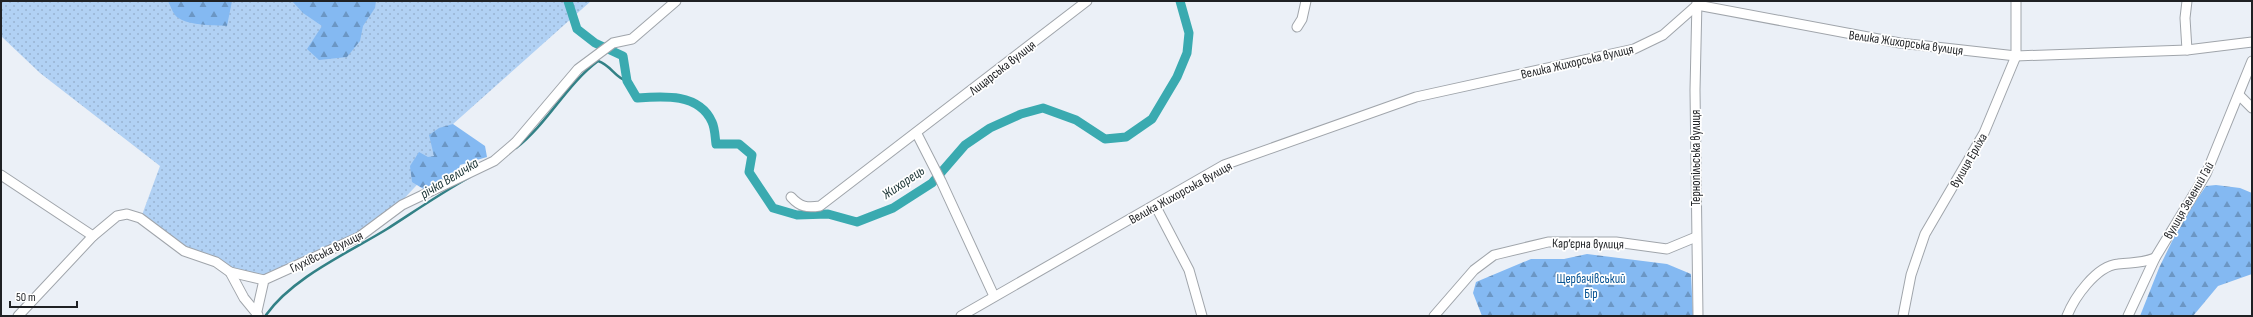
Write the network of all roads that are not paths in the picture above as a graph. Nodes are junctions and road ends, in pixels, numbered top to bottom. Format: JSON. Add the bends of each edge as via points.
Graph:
{"nodes":[{"id":1,"x":676,"y":1,"type":"edge"},
{"id":2,"x":1087,"y":1,"type":"edge"},
{"id":3,"x":1306,"y":1,"type":"edge"},
{"id":4,"x":2016,"y":1,"type":"edge"},
{"id":5,"x":2187,"y":1,"type":"edge"},
{"id":6,"x":1697,"y":3,"type":"edge"},
{"id":7,"x":1297,"y":27,"type":"dead end"},
{"id":8,"x":2252,"y":42,"type":"edge"},
{"id":9,"x":2188,"y":50,"type":"junction"},
{"id":10,"x":2016,"y":56,"type":"junction"},
{"id":11,"x":2252,"y":61,"type":"edge"},
{"id":12,"x":2238,"y":95,"type":"junction"},
{"id":13,"x":2252,"y":108,"type":"edge"},
{"id":14,"x":917,"y":134,"type":"junction"},
{"id":15,"x":1,"y":175,"type":"edge"},
{"id":16,"x":791,"y":197,"type":"dead end"},
{"id":17,"x":1155,"y":205,"type":"junction"},
{"id":18,"x":93,"y":236,"type":"junction"},
{"id":19,"x":1696,"y":237,"type":"junction"},
{"id":20,"x":2155,"y":258,"type":"junction"},
{"id":21,"x":230,"y":272,"type":"junction"},
{"id":22,"x":264,"y":280,"type":"junction"},
{"id":23,"x":994,"y":296,"type":"junction"},
{"id":24,"x":258,"y":313,"type":"edge"},
{"id":25,"x":18,"y":316,"type":"edge"},
{"id":26,"x":961,"y":316,"type":"edge"},
{"id":27,"x":1202,"y":316,"type":"edge"},
{"id":28,"x":1434,"y":316,"type":"edge"},
{"id":29,"x":1698,"y":316,"type":"edge"},
{"id":30,"x":1903,"y":316,"type":"edge"},
{"id":31,"x":2067,"y":316,"type":"edge"},
{"id":32,"x":2128,"y":316,"type":"edge"}],
"edges":[{"from":1,"to":22,"type":"street","name":"Глухівська вулиця","via":[[632,39],[613,43],[578,69],[516,142],[494,161],[402,204],[359,237]]},
{"from":2,"to":14,"type":"street","name":"Лицарська вулиця"},
{"from":3,"to":7,"type":"street","via":[[1302,19]]},
{"from":4,"to":10,"type":"street","name":"вулиця Ерліха"},
{"from":5,"to":9,"type":"street","via":[[2185,18]]},
{"from":6,"to":10,"type":"street","name":"Велика Жихорська вулиця","via":[[1900,43]]},
{"from":6,"to":17,"type":"street","name":"Велика Жихорська вулиця","via":[[1663,35],[1634,49],[1416,97],[1224,166]]},
{"from":6,"to":19,"type":"street","name":"Тернопільська вулиця"},
{"from":8,"to":9,"type":"street","name":"Велика Жихорська вулиця"},
{"from":9,"to":10,"type":"street","name":"Велика Жихорська вулиця"},
{"from":10,"to":30,"type":"street","name":"вулиця Ерліха","via":[[1984,133],[1925,234]]},
{"from":11,"to":12,"type":"street","name":"вулиця Зелений Гай"},
{"from":12,"to":13,"type":"street"},
{"from":12,"to":20,"type":"street","name":"вулиця Зелений Гай","via":[[2206,174]]},
{"from":14,"to":16,"type":"street","name":"Лицарська вулиця","via":[[820,206],[808,208],[797,204]]},
{"from":14,"to":23,"type":"street"},
{"from":15,"to":18,"type":"street"},
{"from":17,"to":23,"type":"street","name":"Велика Жихорська вулиця"},
{"from":17,"to":27,"type":"street","via":[[1190,270]]},
{"from":18,"to":21,"type":"street","via":[[117,216],[127,214],[140,218],[184,251],[216,262]]},
{"from":18,"to":25,"type":"street"},
{"from":19,"to":28,"type":"street","name":"Кар’єрна вулиця","via":[[1667,249],[1616,242],[1548,242],[1494,255],[1474,270]]},
{"from":19,"to":29,"type":"street","name":"Тернопільська вулиця"},
{"from":20,"to":31,"type":"street","via":[[2136,264],[2117,264],[2105,268],[2073,301]]},
{"from":20,"to":32,"type":"street","name":"вулиця Зелений Гай"},
{"from":21,"to":22,"type":"street"},
{"from":21,"to":24,"type":"street","via":[[244,298]]},
{"from":22,"to":24,"type":"street"},
{"from":23,"to":26,"type":"street","name":"Велика Жихорська вулиця"}]}
